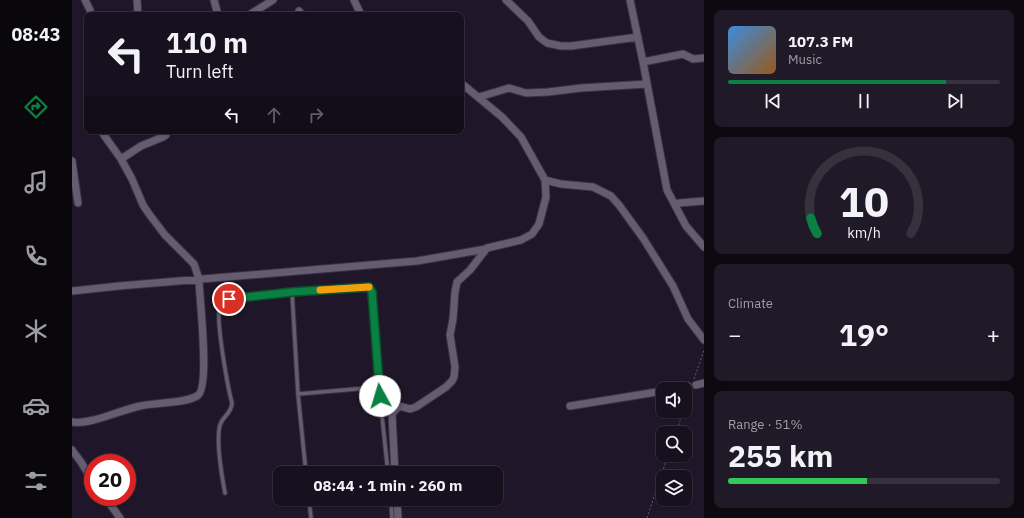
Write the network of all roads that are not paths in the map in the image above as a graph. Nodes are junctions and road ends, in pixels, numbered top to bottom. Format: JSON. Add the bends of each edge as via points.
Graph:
{"nodes":[{"id":1,"x":86,"y":0,"type":"edge"},
{"id":2,"x":137,"y":0,"type":"edge"},
{"id":3,"x":214,"y":0,"type":"edge"},
{"id":4,"x":273,"y":0,"type":"edge"},
{"id":5,"x":354,"y":0,"type":"edge"},
{"id":6,"x":506,"y":0,"type":"edge"},
{"id":7,"x":630,"y":0,"type":"edge"},
{"id":8,"x":90,"y":10,"type":"dead end"},
{"id":9,"x":138,"y":12,"type":"edge"},
{"id":10,"x":217,"y":12,"type":"edge"},
{"id":11,"x":254,"y":12,"type":"edge"},
{"id":12,"x":360,"y":12,"type":"edge"},
{"id":13,"x":638,"y":37,"type":"junction"},
{"id":14,"x":704,"y":58,"type":"edge"},
{"id":15,"x":644,"y":62,"type":"junction"},
{"id":16,"x":647,"y":84,"type":"junction"},
{"id":17,"x":464,"y":85,"type":"edge"},
{"id":18,"x":479,"y":97,"type":"junction"},
{"id":19,"x":104,"y":134,"type":"edge"},
{"id":20,"x":166,"y":134,"type":"edge"},
{"id":21,"x":121,"y":159,"type":"junction"},
{"id":22,"x":72,"y":161,"type":"edge"},
{"id":23,"x":545,"y":180,"type":"junction"},
{"id":24,"x":704,"y":201,"type":"edge"},
{"id":25,"x":78,"y":203,"type":"dead end"},
{"id":26,"x":679,"y":203,"type":"dead end"},
{"id":27,"x":704,"y":247,"type":"edge"},
{"id":28,"x":486,"y":249,"type":"junction"},
{"id":29,"x":199,"y":279,"type":"junction"},
{"id":30,"x":72,"y":292,"type":"edge"},
{"id":31,"x":292,"y":292,"type":"junction"},
{"id":32,"x":704,"y":340,"type":"edge"},
{"id":33,"x":704,"y":383,"type":"edge"},
{"id":34,"x":692,"y":385,"type":"edge"},
{"id":35,"x":379,"y":387,"type":"junction"},
{"id":36,"x":656,"y":392,"type":"edge"},
{"id":37,"x":298,"y":394,"type":"junction"},
{"id":38,"x":380,"y":396,"type":"junction"},
{"id":39,"x":399,"y":406,"type":"junction"},
{"id":40,"x":570,"y":406,"type":"dead end"},
{"id":41,"x":72,"y":422,"type":"edge"},
{"id":42,"x":72,"y":450,"type":"edge"},
{"id":43,"x":305,"y":466,"type":"edge"},
{"id":44,"x":387,"y":466,"type":"edge"},
{"id":45,"x":395,"y":466,"type":"edge"},
{"id":46,"x":84,"y":467,"type":"edge"},
{"id":47,"x":225,"y":493,"type":"dead end"},
{"id":48,"x":111,"y":506,"type":"edge"},
{"id":49,"x":310,"y":506,"type":"edge"},
{"id":50,"x":391,"y":506,"type":"edge"},
{"id":51,"x":397,"y":506,"type":"edge"},
{"id":52,"x":120,"y":518,"type":"edge"},
{"id":53,"x":311,"y":518,"type":"edge"},
{"id":54,"x":392,"y":518,"type":"edge"},
{"id":55,"x":398,"y":518,"type":"edge"}],
"edges":[{"from":1,"to":8,"type":"street"},
{"from":2,"to":9,"type":"street"},
{"from":3,"to":10,"type":"street"},
{"from":4,"to":11,"type":"street"},
{"from":5,"to":12,"type":"street"},
{"from":6,"to":13,"type":"street","via":[[547,43],[571,46]]},
{"from":7,"to":13,"type":"street"},
{"from":13,"to":15,"type":"street"},
{"from":14,"to":15,"type":"street","via":[[693,59],[683,54]]},
{"from":15,"to":16,"type":"street"},
{"from":16,"to":18,"type":"street","via":[[526,93],[509,88]]},
{"from":16,"to":27,"type":"street","via":[[667,190],[686,226]]},
{"from":17,"to":18,"type":"street"},
{"from":18,"to":23,"type":"street","via":[[521,137]]},
{"from":19,"to":21,"type":"street"},
{"from":20,"to":21,"type":"street"},
{"from":21,"to":29,"type":"street","via":[[146,209],[165,235],[194,264]]},
{"from":22,"to":25,"type":"street"},
{"from":23,"to":28,"type":"street","via":[[547,191],[544,210],[532,234],[521,240]]},
{"from":23,"to":32,"type":"street","via":[[593,187],[615,200],[643,238],[672,286],[688,319]]},
{"from":24,"to":26,"type":"street"},
{"from":28,"to":29,"type":"street","via":[[417,261]]},
{"from":28,"to":39,"type":"street","via":[[456,286],[450,335],[455,367],[452,381],[416,407],[410,409]]},
{"from":29,"to":30,"type":"street"},
{"from":29,"to":41,"type":"street","via":[[204,374],[200,394],[197,397],[140,406],[85,422]]},
{"from":31,"to":35,"type":"lane","via":[[367,286],[370,288]]},
{"from":31,"to":37,"type":"lane"},
{"from":31,"to":47,"type":"lane","via":[[229,299],[219,308],[218,324],[232,403],[230,412],[220,425],[219,436]]},
{"from":33,"to":34,"type":"street"},
{"from":35,"to":37,"type":"lane"},
{"from":35,"to":38,"type":"lane"},
{"from":36,"to":40,"type":"street"},
{"from":37,"to":43,"type":"lane"},
{"from":38,"to":39,"type":"lane"},
{"from":38,"to":44,"type":"lane"},
{"from":39,"to":45,"type":"street","via":[[392,414]]},
{"from":42,"to":46,"type":"street"},
{"from":48,"to":52,"type":"street"},
{"from":49,"to":53,"type":"lane"},
{"from":50,"to":54,"type":"lane"},
{"from":51,"to":55,"type":"street"}]}
